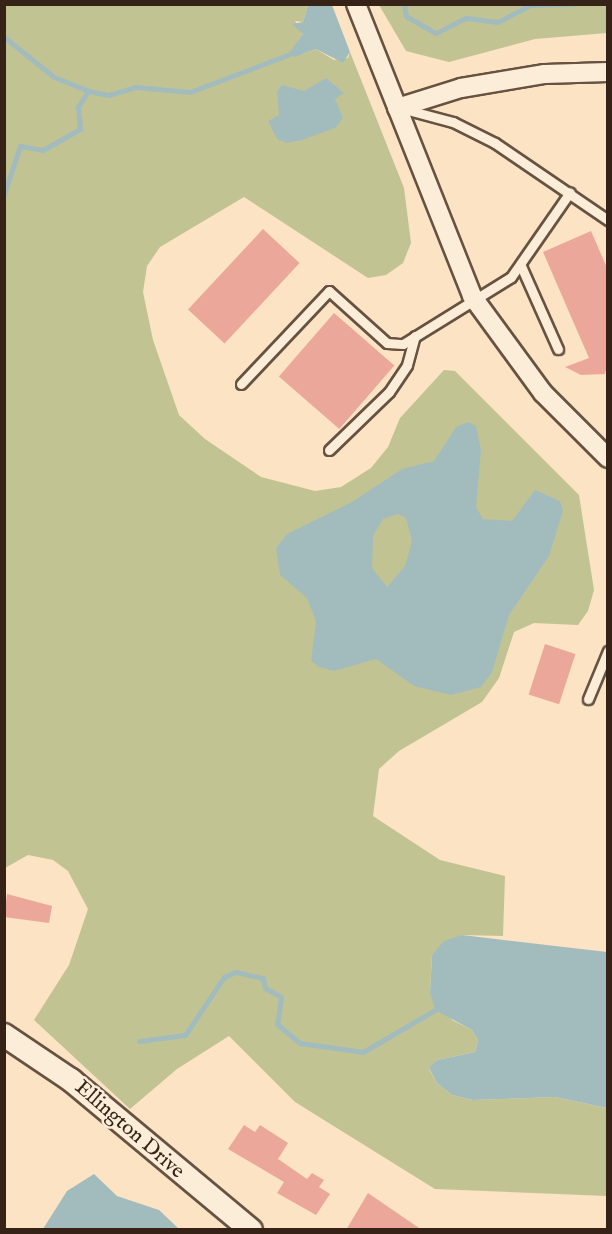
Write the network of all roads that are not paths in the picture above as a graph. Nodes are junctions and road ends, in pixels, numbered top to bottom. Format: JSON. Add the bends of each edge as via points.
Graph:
{"nodes":[{"id":1,"x":356,"y":4,"type":"edge"},
{"id":2,"x":608,"y":72,"type":"edge"},
{"id":3,"x":397,"y":108,"type":"junction"},
{"id":4,"x":570,"y":192,"type":"junction"},
{"id":5,"x":608,"y":220,"type":"edge"},
{"id":6,"x":521,"y":266,"type":"junction"},
{"id":7,"x":472,"y":296,"type":"junction"},
{"id":8,"x":414,"y":336,"type":"junction"},
{"id":9,"x":558,"y":349,"type":"dead end"},
{"id":10,"x":241,"y":384,"type":"dead end"},
{"id":11,"x":329,"y":450,"type":"dead end"},
{"id":12,"x":608,"y":458,"type":"edge"},
{"id":13,"x":608,"y":651,"type":"edge"},
{"id":14,"x":588,"y":699,"type":"dead end"},
{"id":15,"x":4,"y":1035,"type":"edge"},
{"id":16,"x":251,"y":1230,"type":"edge"}],
"edges":[{"from":1,"to":3,"type":"street"},
{"from":2,"to":3,"type":"street","via":[[545,74],[461,88]]},
{"from":3,"to":4,"type":"lane","via":[[471,131]]},
{"from":3,"to":7,"type":"street"},
{"from":4,"to":5,"type":"lane"},
{"from":4,"to":6,"type":"lane"},
{"from":6,"to":7,"type":"lane","via":[[489,291]]},
{"from":6,"to":9,"type":"lane"},
{"from":7,"to":8,"type":"lane"},
{"from":7,"to":12,"type":"street","via":[[543,393]]},
{"from":8,"to":10,"type":"lane","via":[[403,344],[387,343],[328,291]]},
{"from":8,"to":11,"type":"lane","via":[[407,364],[389,392]]},
{"from":13,"to":14,"type":"lane"},
{"from":15,"to":16,"type":"street","name":"Ellington Drive","via":[[71,1080]]}]}
